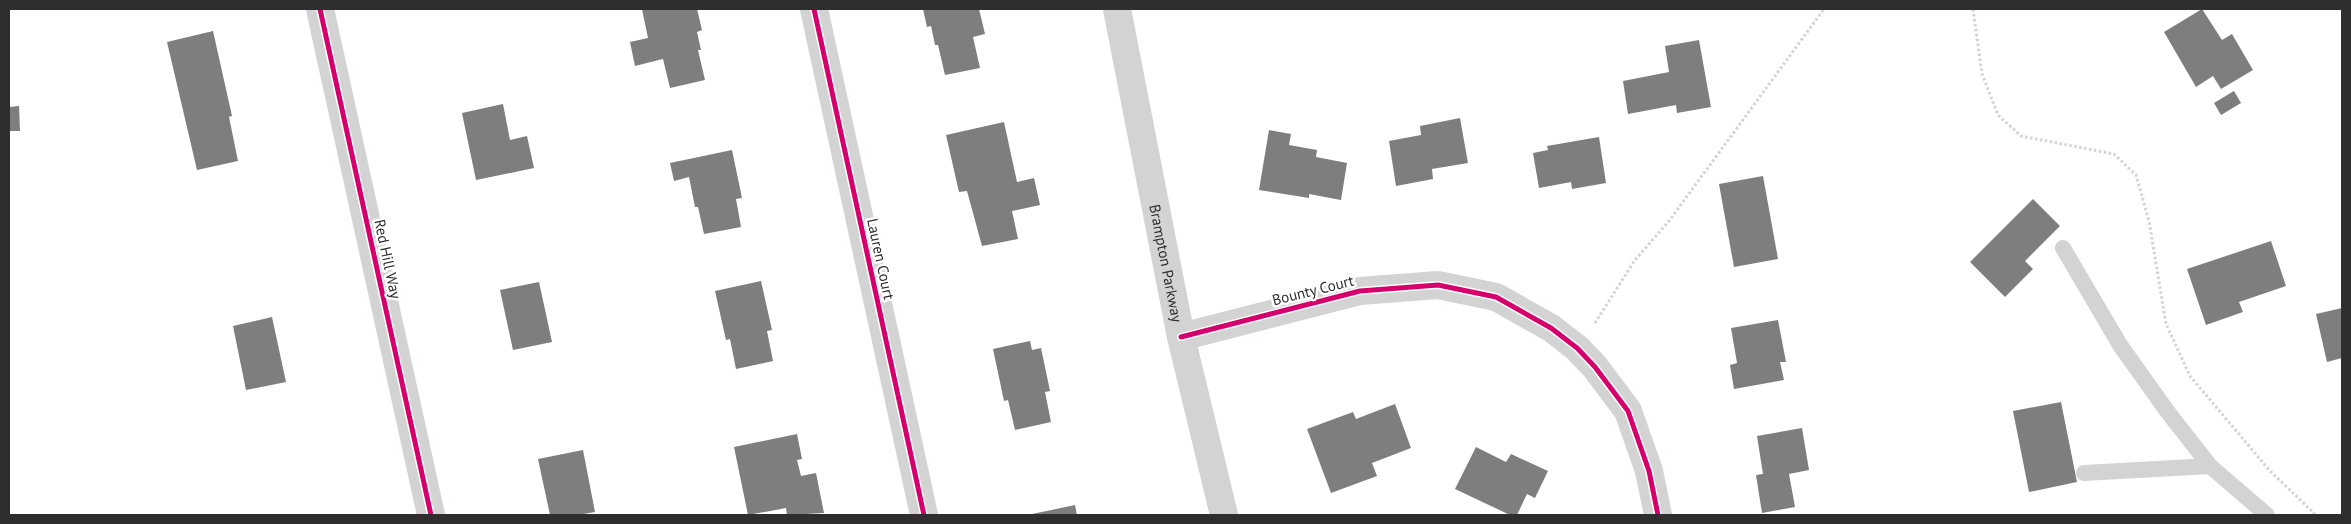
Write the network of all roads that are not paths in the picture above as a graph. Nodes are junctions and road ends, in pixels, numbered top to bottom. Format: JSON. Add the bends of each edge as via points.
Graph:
{"nodes":[{"id":1,"x":320,"y":9,"type":"edge"},
{"id":2,"x":814,"y":9,"type":"edge"},
{"id":3,"x":1117,"y":9,"type":"edge"},
{"id":4,"x":2063,"y":248,"type":"dead end"},
{"id":5,"x":1181,"y":337,"type":"junction"},
{"id":6,"x":2210,"y":466,"type":"junction"},
{"id":7,"x":2084,"y":473,"type":"dead end"},
{"id":8,"x":431,"y":515,"type":"edge"},
{"id":9,"x":924,"y":515,"type":"edge"},
{"id":10,"x":1224,"y":515,"type":"edge"},
{"id":11,"x":1658,"y":515,"type":"edge"},
{"id":12,"x":2267,"y":515,"type":"edge"}],
"edges":[{"from":1,"to":8,"type":"street","name":"Red Hill Way"},
{"from":2,"to":9,"type":"street","name":"Lauren Court"},
{"from":3,"to":5,"type":"street","name":"Brampton Parkway"},
{"from":4,"to":6,"type":"lane","via":[[2120,345]]},
{"from":5,"to":10,"type":"street","name":"Brampton Parkway"},
{"from":5,"to":11,"type":"street","name":"Bounty Court","via":[[1360,291],[1438,285],[1496,297],[1551,328],[1596,367],[1628,412],[1649,471]]},
{"from":6,"to":7,"type":"lane"},
{"from":6,"to":12,"type":"lane"}]}
